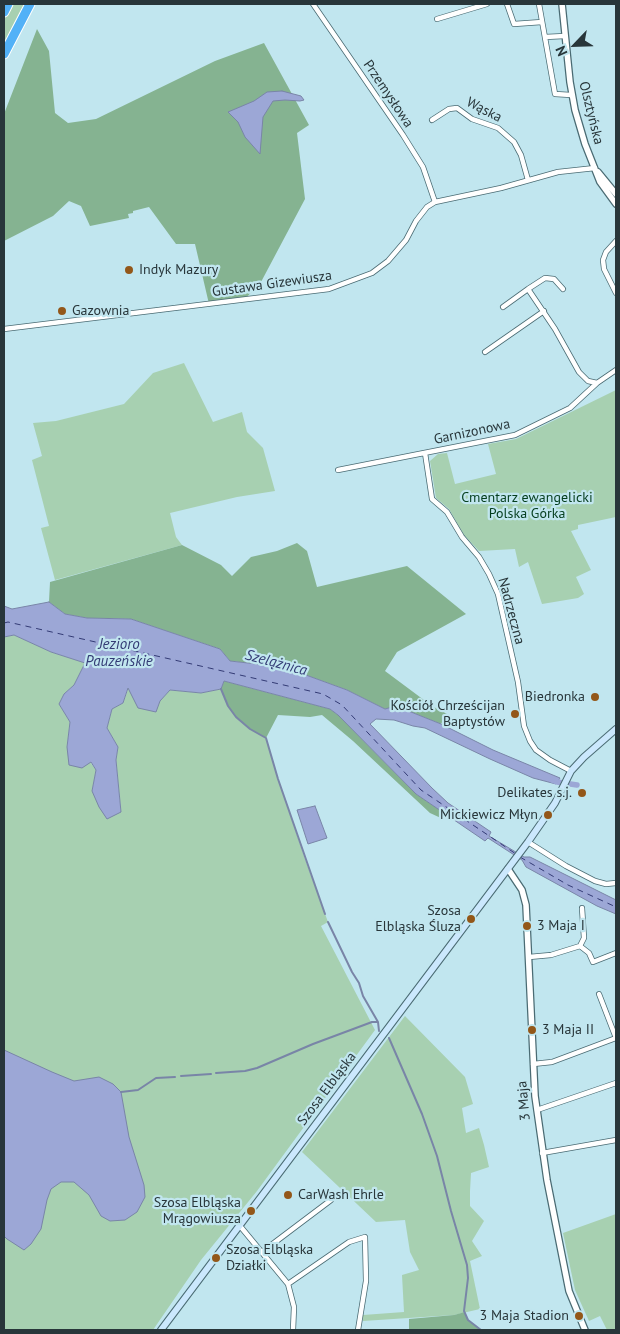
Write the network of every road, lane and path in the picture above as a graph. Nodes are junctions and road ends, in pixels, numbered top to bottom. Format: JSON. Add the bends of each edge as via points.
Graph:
{"nodes":[{"id":1,"x":8,"y":4,"type":"edge"},
{"id":2,"x":30,"y":4,"type":"edge"},
{"id":3,"x":313,"y":4,"type":"edge"},
{"id":4,"x":487,"y":4,"type":"edge"},
{"id":5,"x":507,"y":4,"type":"edge"},
{"id":6,"x":539,"y":4,"type":"edge"},
{"id":7,"x":562,"y":4,"type":"edge"},
{"id":8,"x":4,"y":12,"type":"edge"},
{"id":9,"x":436,"y":20,"type":"dead end"},
{"id":10,"x":542,"y":22,"type":"junction"},
{"id":11,"x":565,"y":36,"type":"junction"},
{"id":12,"x":545,"y":37,"type":"junction"},
{"id":13,"x":4,"y":54,"type":"edge"},
{"id":14,"x":572,"y":95,"type":"junction"},
{"id":15,"x":432,"y":120,"type":"dead end"},
{"id":16,"x":595,"y":168,"type":"junction"},
{"id":17,"x":528,"y":180,"type":"junction"},
{"id":18,"x":616,"y":194,"type":"edge"},
{"id":19,"x":435,"y":202,"type":"junction"},
{"id":20,"x":616,"y":204,"type":"edge"},
{"id":21,"x":616,"y":241,"type":"edge"},
{"id":22,"x":528,"y":289,"type":"junction"},
{"id":23,"x":563,"y":289,"type":"dead end"},
{"id":24,"x":616,"y":293,"type":"edge"},
{"id":25,"x":503,"y":307,"type":"dead end"},
{"id":26,"x":544,"y":311,"type":"junction"},
{"id":27,"x":4,"y":329,"type":"edge"},
{"id":28,"x":486,"y":352,"type":"dead end"},
{"id":29,"x":616,"y":370,"type":"edge"},
{"id":30,"x":597,"y":383,"type":"junction"},
{"id":31,"x":425,"y":453,"type":"junction"},
{"id":32,"x":338,"y":470,"type":"dead end"},
{"id":33,"x":616,"y":729,"type":"edge"},
{"id":34,"x":571,"y":771,"type":"junction"},
{"id":35,"x":527,"y":844,"type":"junction"},
{"id":36,"x":510,"y":866,"type":"junction"},
{"id":37,"x":616,"y":883,"type":"edge"},
{"id":38,"x":582,"y":908,"type":"dead end"},
{"id":39,"x":580,"y":946,"type":"junction"},
{"id":40,"x":616,"y":953,"type":"edge"},
{"id":41,"x":529,"y":957,"type":"junction"},
{"id":42,"x":599,"y":994,"type":"dead end"},
{"id":43,"x":616,"y":1038,"type":"edge"},
{"id":44,"x":533,"y":1064,"type":"junction"},
{"id":45,"x":616,"y":1083,"type":"edge"},
{"id":46,"x":537,"y":1110,"type":"junction"},
{"id":47,"x":616,"y":1140,"type":"edge"},
{"id":48,"x":542,"y":1153,"type":"junction"},
{"id":49,"x":331,"y":1200,"type":"dead end"},
{"id":50,"x":240,"y":1226,"type":"junction"},
{"id":51,"x":262,"y":1252,"type":"junction"},
{"id":52,"x":288,"y":1284,"type":"junction"},
{"id":53,"x":162,"y":1330,"type":"edge"},
{"id":54,"x":293,"y":1330,"type":"edge"},
{"id":55,"x":358,"y":1330,"type":"edge"},
{"id":56,"x":585,"y":1330,"type":"edge"}],
"edges":[{"from":1,"to":8,"type":"highway"},
{"from":2,"to":13,"type":"highway"},
{"from":3,"to":19,"type":"street","name":"Przemysłowa","via":[[403,135],[423,168]]},
{"from":4,"to":9,"type":"street"},
{"from":5,"to":10,"type":"street","via":[[514,24]]},
{"from":6,"to":10,"type":"street"},
{"from":7,"to":11,"type":"street","name":"Olsztyńska"},
{"from":10,"to":12,"type":"street"},
{"from":11,"to":12,"type":"street"},
{"from":11,"to":14,"type":"street","name":"Olsztyńska"},
{"from":12,"to":14,"type":"street","via":[[555,94]]},
{"from":14,"to":16,"type":"street","name":"Olsztyńska"},
{"from":15,"to":17,"type":"street","name":"Wąska","via":[[449,109],[458,108],[472,118],[498,128],[514,142]]},
{"from":16,"to":17,"type":"street","via":[[558,172]]},
{"from":16,"to":18,"type":"street","name":"Olsztyńska"},
{"from":16,"to":20,"type":"street","name":"Olsztyńska","via":[[600,182]]},
{"from":17,"to":19,"type":"street"},
{"from":19,"to":27,"type":"street","name":"Gustawa Gizewiusza","via":[[388,261],[372,273],[330,289]]},
{"from":21,"to":24,"type":"street","via":[[603,260]]},
{"from":22,"to":23,"type":"street","via":[[545,278],[554,279]]},
{"from":22,"to":25,"type":"street"},
{"from":22,"to":26,"type":"street"},
{"from":26,"to":28,"type":"street"},
{"from":26,"to":30,"type":"street","via":[[579,372],[588,381]]},
{"from":29,"to":30,"type":"street","name":"Garnizonowa"},
{"from":30,"to":31,"type":"street","name":"Garnizonowa","via":[[570,408],[515,435]]},
{"from":31,"to":32,"type":"street","name":"Garnizonowa"},
{"from":31,"to":34,"type":"street","name":"Nadrzeczna","via":[[432,499],[447,512],[479,557],[498,594],[518,682],[524,726],[530,741],[536,750]]},
{"from":33,"to":34,"type":"main road","name":"Szosa Elbląska"},
{"from":34,"to":35,"type":"main road","name":"Szosa Elbląska","via":[[556,803]]},
{"from":35,"to":36,"type":"main road","name":"Szosa Elbląska"},
{"from":35,"to":37,"type":"street","via":[[595,881]]},
{"from":36,"to":41,"type":"street","name":"3 Maja","via":[[525,900]]},
{"from":36,"to":50,"type":"main road","name":"Szosa Elbląska"},
{"from":38,"to":39,"type":"street","via":[[584,938]]},
{"from":39,"to":40,"type":"street","via":[[589,953],[593,962]]},
{"from":39,"to":41,"type":"street","via":[[551,955]]},
{"from":41,"to":44,"type":"street","name":"3 Maja"},
{"from":42,"to":43,"type":"street"},
{"from":43,"to":44,"type":"street","via":[[552,1062]]},
{"from":44,"to":46,"type":"street","name":"3 Maja"},
{"from":45,"to":46,"type":"street"},
{"from":46,"to":48,"type":"street","name":"3 Maja"},
{"from":47,"to":48,"type":"street"},
{"from":48,"to":56,"type":"street","name":"3 Maja","via":[[569,1291]]},
{"from":49,"to":51,"type":"street"},
{"from":50,"to":51,"type":"street"},
{"from":50,"to":53,"type":"main road","name":"Szosa Elbląska"},
{"from":51,"to":52,"type":"street"},
{"from":52,"to":54,"type":"street","via":[[294,1307]]},
{"from":52,"to":55,"type":"street","via":[[349,1242],[364,1237],[366,1281]]}]}
